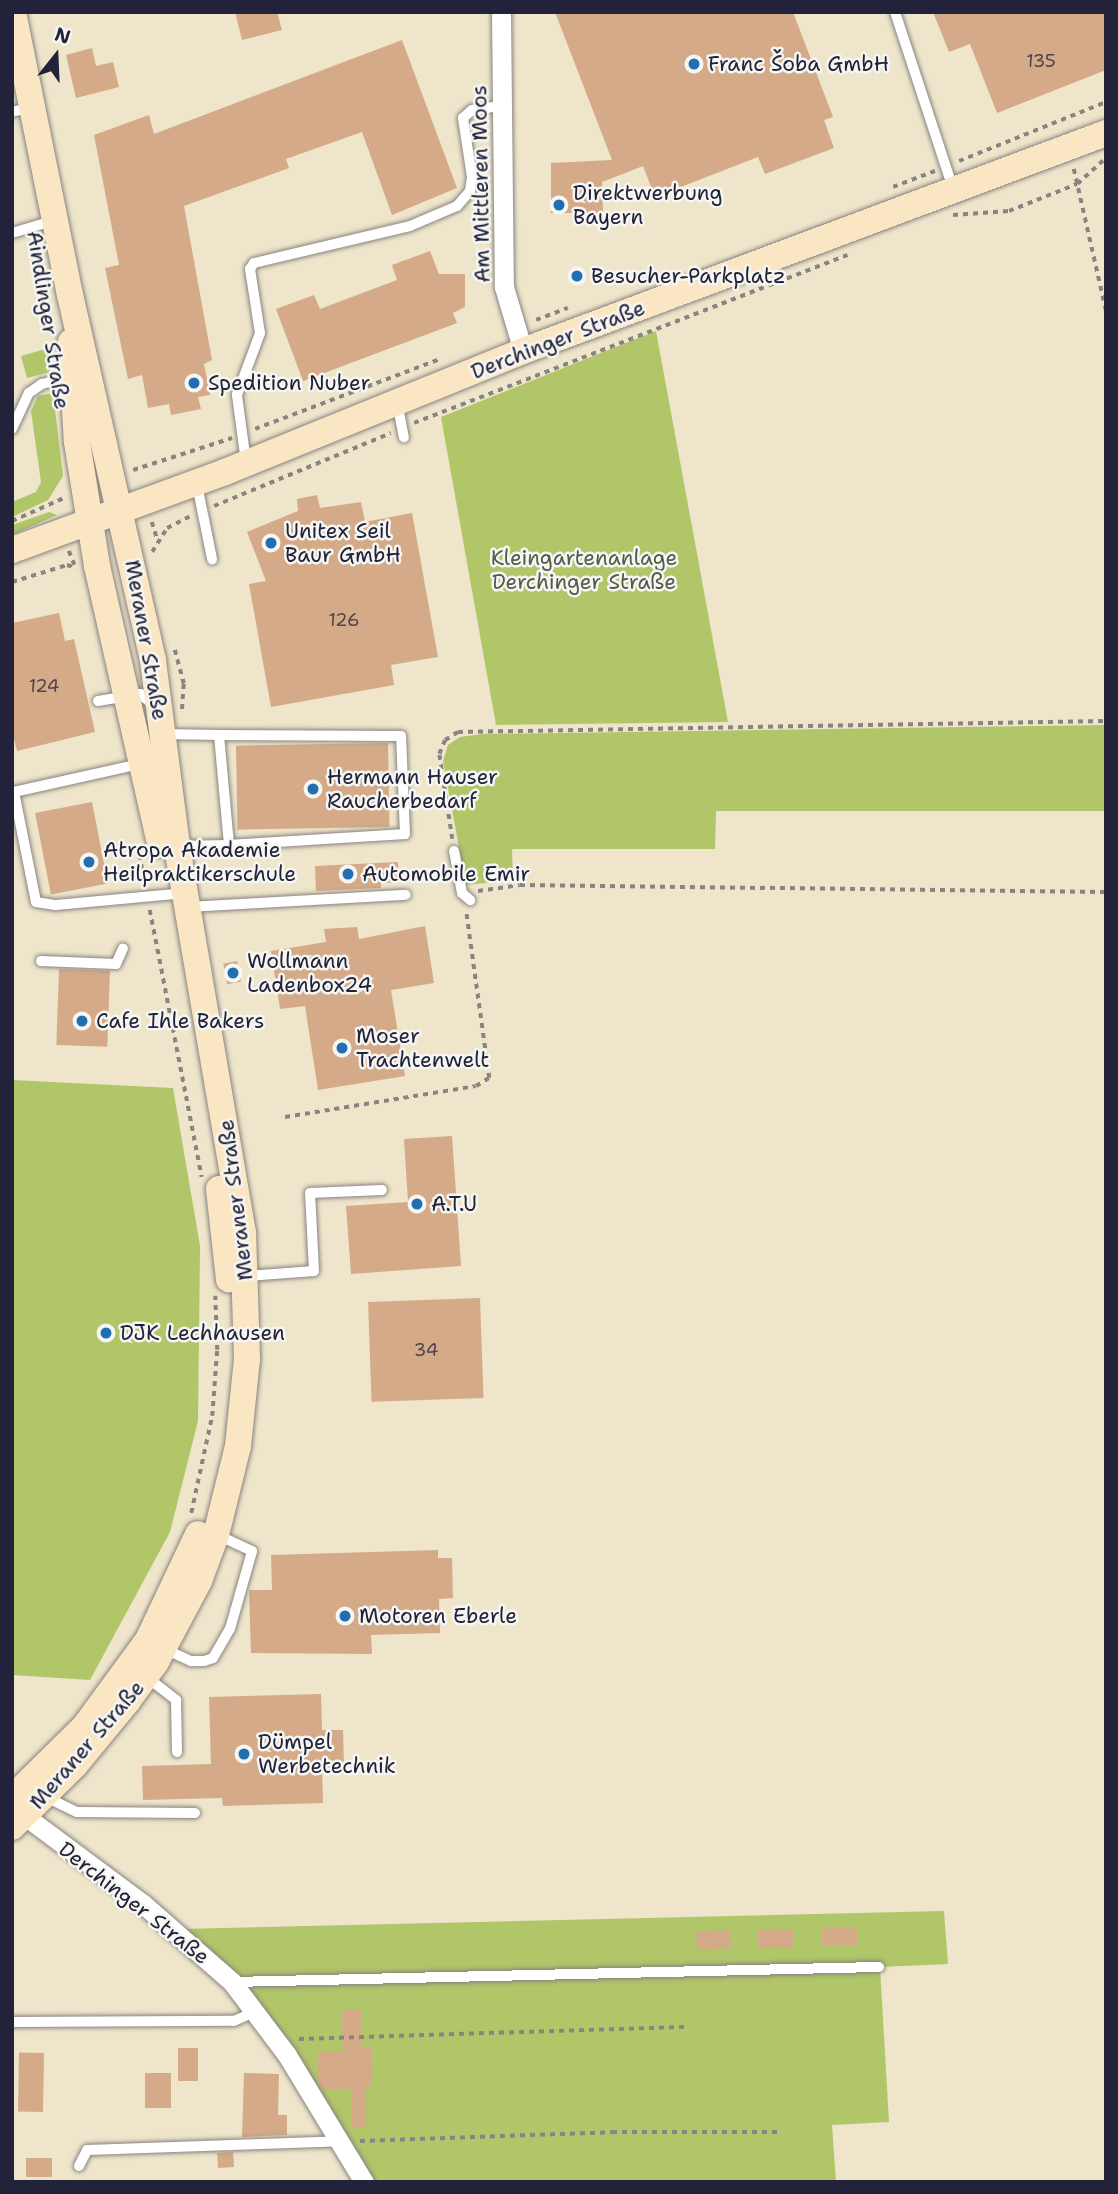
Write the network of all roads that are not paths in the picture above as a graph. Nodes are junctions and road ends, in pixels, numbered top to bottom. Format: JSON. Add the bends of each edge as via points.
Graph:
{"nodes":[{"id":1,"x":13,"y":12,"type":"edge"},
{"id":2,"x":501,"y":12,"type":"edge"},
{"id":3,"x":895,"y":12,"type":"edge"},
{"id":4,"x":502,"y":106,"type":"junction"},
{"id":5,"x":22,"y":109,"type":"edge"},
{"id":6,"x":1106,"y":133,"type":"edge"},
{"id":7,"x":955,"y":192,"type":"junction"},
{"id":8,"x":54,"y":220,"type":"junction"},
{"id":9,"x":12,"y":233,"type":"edge"},
{"id":10,"x":70,"y":295,"type":"junction"},
{"id":11,"x":523,"y":351,"type":"junction"},
{"id":12,"x":72,"y":376,"type":"junction"},
{"id":13,"x":397,"y":402,"type":"junction"},
{"id":14,"x":12,"y":429,"type":"edge"},
{"id":15,"x":403,"y":433,"type":"road end"},
{"id":16,"x":246,"y":463,"type":"junction"},
{"id":17,"x":197,"y":482,"type":"junction"},
{"id":18,"x":120,"y":510,"type":"junction"},
{"id":19,"x":89,"y":521,"type":"junction"},
{"id":20,"x":12,"y":550,"type":"edge"},
{"id":21,"x":212,"y":559,"type":"dead end"},
{"id":22,"x":127,"y":696,"type":"junction"},
{"id":23,"x":98,"y":701,"type":"dead end"},
{"id":24,"x":173,"y":711,"type":"junction"},
{"id":25,"x":219,"y":735,"type":"junction"},
{"id":26,"x":155,"y":765,"type":"junction"},
{"id":27,"x":229,"y":845,"type":"junction"},
{"id":28,"x":159,"y":846,"type":"junction"},
{"id":29,"x":454,"y":851,"type":"road end"},
{"id":30,"x":406,"y":895,"type":"dead end"},
{"id":31,"x":173,"y":898,"type":"junction"},
{"id":32,"x":470,"y":900,"type":"road end"},
{"id":33,"x":123,"y":948,"type":"dead end"},
{"id":34,"x":41,"y":961,"type":"dead end"},
{"id":35,"x":382,"y":1190,"type":"dead end"},
{"id":36,"x":246,"y":1276,"type":"junction"},
{"id":37,"x":202,"y":1527,"type":"junction"},
{"id":38,"x":156,"y":1644,"type":"junction"},
{"id":39,"x":138,"y":1671,"type":"junction"},
{"id":40,"x":177,"y":1752,"type":"dead end"},
{"id":41,"x":40,"y":1788,"type":"junction"},
{"id":42,"x":15,"y":1812,"type":"edge"},
{"id":43,"x":195,"y":1813,"type":"dead end"},
{"id":44,"x":880,"y":1966,"type":"dead end"},
{"id":45,"x":232,"y":1982,"type":"junction"},
{"id":46,"x":254,"y":2012,"type":"junction"},
{"id":47,"x":12,"y":2022,"type":"edge"},
{"id":48,"x":342,"y":2141,"type":"junction"},
{"id":49,"x":79,"y":2166,"type":"dead end"},
{"id":50,"x":364,"y":2182,"type":"edge"}],
"edges":[{"from":1,"to":5,"type":"main road","name":"Aindlinger Straße"},
{"from":2,"to":4,"type":"street","name":"Am Mittleren Moos"},
{"from":3,"to":7,"type":"lane"},
{"from":4,"to":11,"type":"street","name":"Am Mittleren Moos","via":[[504,287],[513,330]]},
{"from":4,"to":16,"type":"lane","via":[[472,110],[463,118],[472,177],[470,191],[457,206],[410,226],[254,263],[250,269],[260,333],[237,395]]},
{"from":5,"to":8,"type":"main road","name":"Aindlinger Straße"},
{"from":6,"to":7,"type":"main road","name":"Derchinger Straße"},
{"from":7,"to":11,"type":"main road","name":"Derchinger Straße"},
{"from":8,"to":9,"type":"lane"},
{"from":8,"to":10,"type":"main road","name":"Aindlinger Straße"},
{"from":10,"to":12,"type":"main road","name":"Aindlinger Straße"},
{"from":10,"to":18,"type":"main road","name":"Aindlinger Straße"},
{"from":11,"to":13,"type":"main road","name":"Derchinger Straße"},
{"from":12,"to":14,"type":"lane","via":[[41,384],[29,393]]},
{"from":12,"to":19,"type":"main road","name":"Aindlinger Straße"},
{"from":13,"to":15,"type":"lane"},
{"from":13,"to":16,"type":"main road","name":"Derchinger Straße"},
{"from":16,"to":17,"type":"main road","name":"Derchinger Straße"},
{"from":17,"to":18,"type":"main road","name":"Derchinger Straße"},
{"from":17,"to":21,"type":"lane"},
{"from":18,"to":19,"type":"main road","name":"Derchinger Straße"},
{"from":18,"to":24,"type":"main road","name":"Meraner Straße"},
{"from":19,"to":20,"type":"main road","name":"Derchinger Straße"},
{"from":19,"to":22,"type":"main road","name":"Meraner Straße"},
{"from":22,"to":23,"type":"lane"},
{"from":22,"to":24,"type":"lane","via":[[140,694]]},
{"from":22,"to":26,"type":"main road","name":"Meraner Straße"},
{"from":24,"to":25,"type":"lane"},
{"from":24,"to":26,"type":"main road","name":"Meraner Straße"},
{"from":25,"to":27,"type":"lane"},
{"from":25,"to":27,"type":"lane","via":[[401,736],[405,835]]},
{"from":26,"to":28,"type":"main road","name":"Meraner Straße"},
{"from":26,"to":31,"type":"lane","via":[[14,792],[36,902],[56,905]]},
{"from":27,"to":28,"type":"lane"},
{"from":28,"to":31,"type":"main road","name":"Meraner Straße"},
{"from":29,"to":32,"type":"lane","via":[[462,893]]},
{"from":30,"to":31,"type":"lane"},
{"from":31,"to":36,"type":"main road","name":"Meraner Straße","via":[[232,1151]]},
{"from":31,"to":37,"type":"main road","name":"Meraner Straße","via":[[214,1145],[230,1293],[227,1415]]},
{"from":33,"to":34,"type":"lane","via":[[116,964]]},
{"from":35,"to":36,"type":"lane","via":[[310,1193],[314,1271]]},
{"from":36,"to":37,"type":"main road","name":"Meraner Straße","via":[[244,1405]]},
{"from":37,"to":38,"type":"main road","name":"Meraner Straße"},
{"from":37,"to":38,"type":"lane","via":[[251,1551],[230,1629],[213,1658],[204,1661],[179,1657]]},
{"from":38,"to":39,"type":"main road","name":"Meraner Straße"},
{"from":39,"to":40,"type":"lane","via":[[176,1700]]},
{"from":39,"to":41,"type":"main road","name":"Meraner Straße"},
{"from":41,"to":42,"type":"main road","name":"Meraner Straße"},
{"from":41,"to":43,"type":"lane","via":[[77,1812]]},
{"from":42,"to":45,"type":"street","name":"Derchinger Straße","via":[[143,1904]]},
{"from":44,"to":45,"type":"lane"},
{"from":45,"to":46,"type":"street","name":"Derchinger Straße"},
{"from":46,"to":47,"type":"lane","via":[[233,2021]]},
{"from":46,"to":48,"type":"street","name":"Derchinger Straße"},
{"from":48,"to":49,"type":"lane","via":[[87,2150]]},
{"from":48,"to":50,"type":"street","name":"Derchinger Straße"}]}
